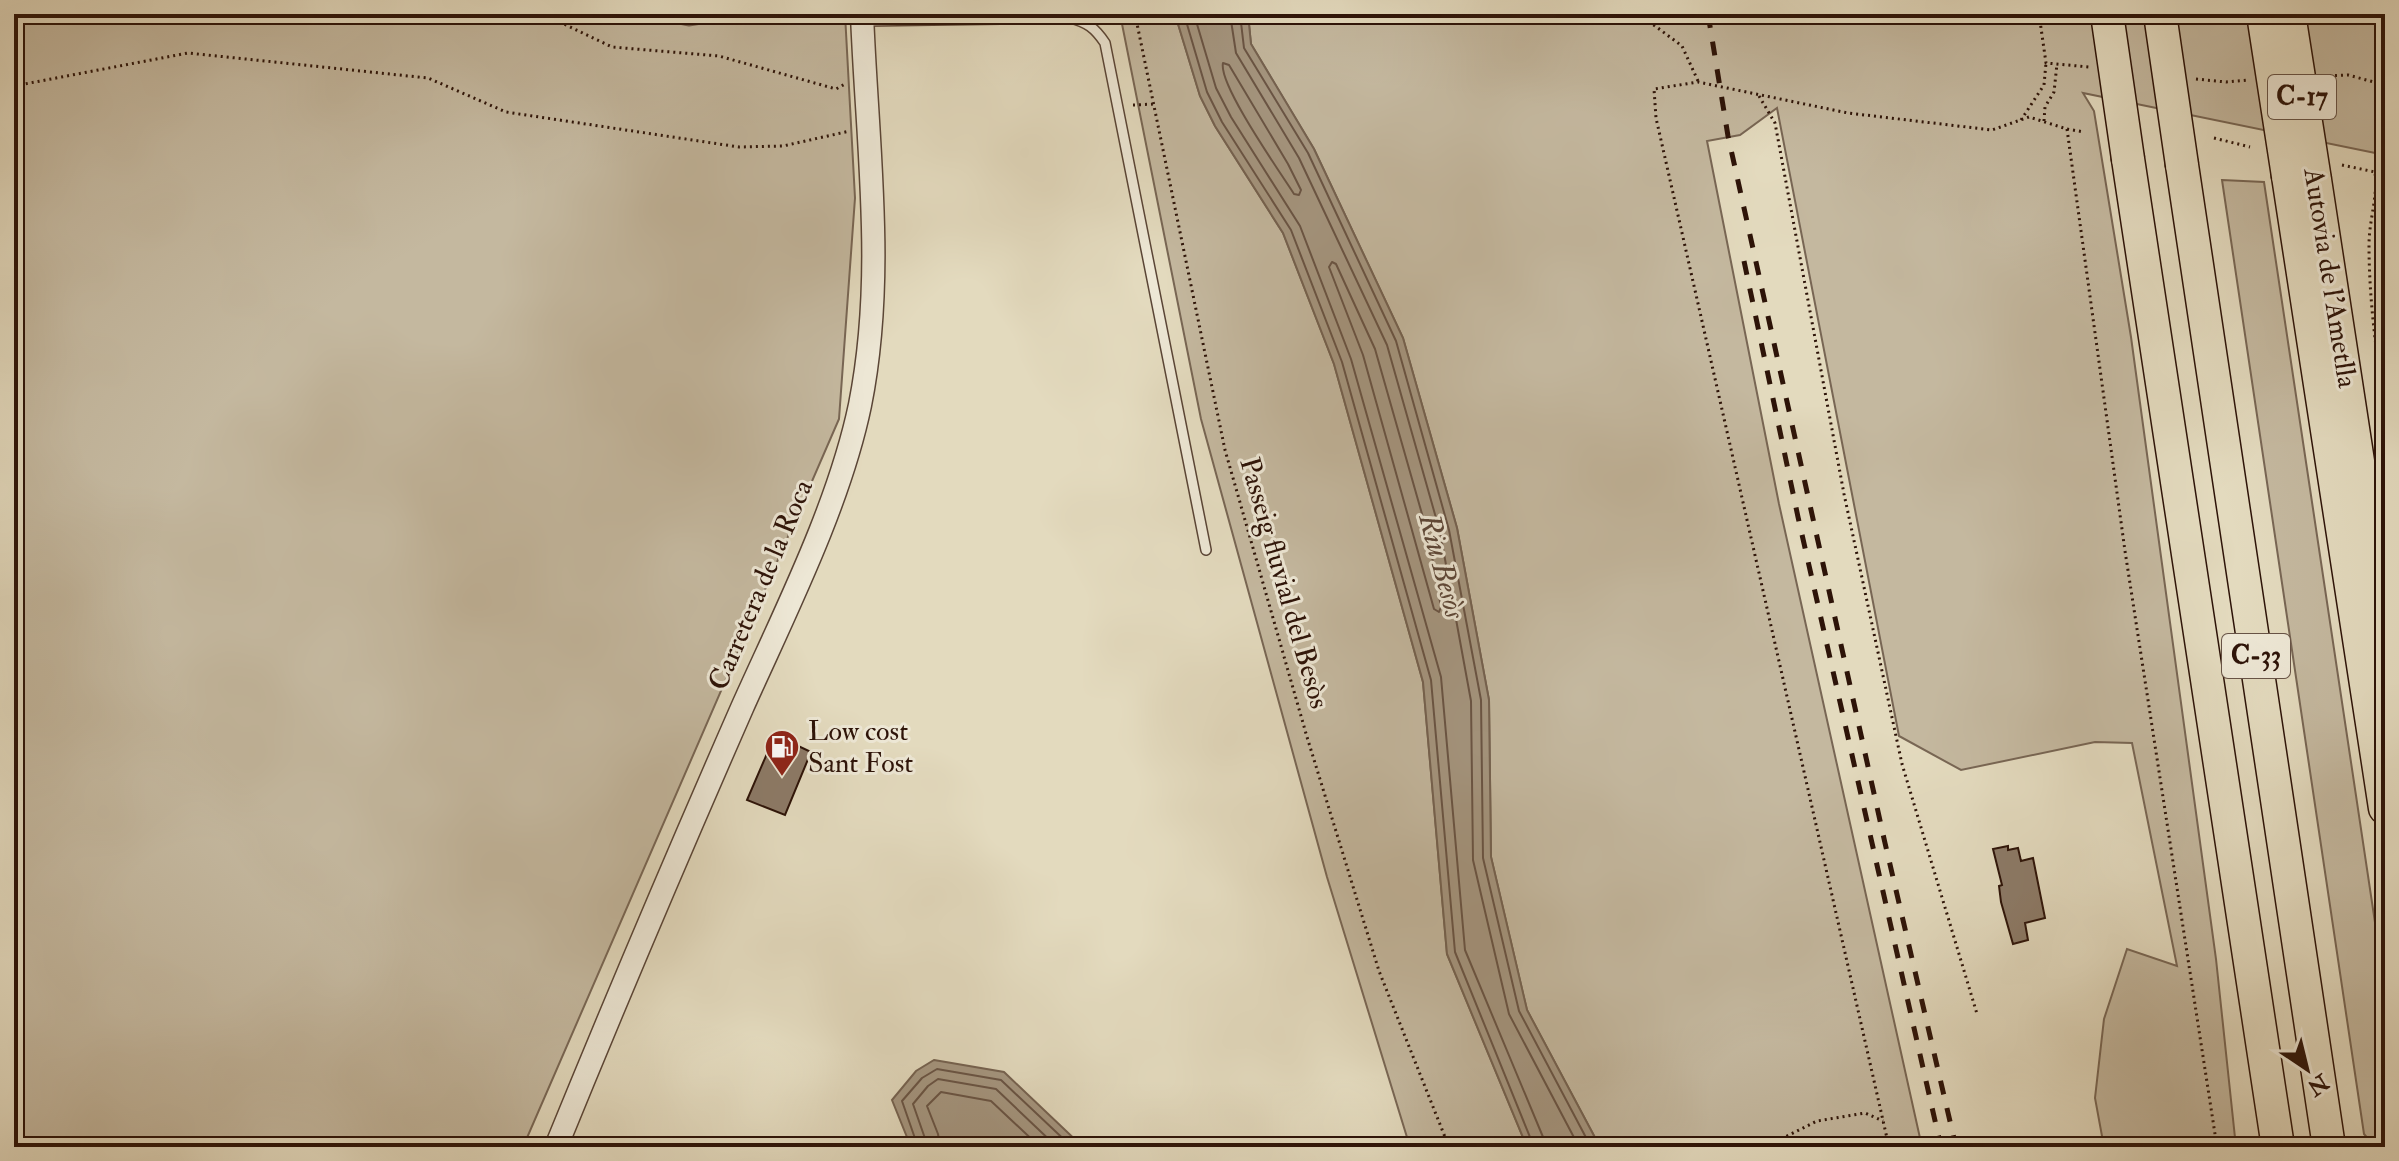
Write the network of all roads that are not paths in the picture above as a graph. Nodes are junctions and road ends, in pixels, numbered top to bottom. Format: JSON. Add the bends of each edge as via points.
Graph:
{"nodes":[{"id":1,"x":1101,"y":14,"type":"edge"},
{"id":2,"x":2107,"y":14,"type":"edge"},
{"id":3,"x":2160,"y":14,"type":"edge"},
{"id":4,"x":2263,"y":14,"type":"edge"},
{"id":5,"x":2289,"y":14,"type":"edge"},
{"id":6,"x":862,"y":17,"type":"edge"},
{"id":7,"x":1082,"y":21,"type":"junction"},
{"id":8,"x":2315,"y":174,"type":"junction"},
{"id":9,"x":1206,"y":550,"type":"dead end"},
{"id":10,"x":2385,"y":638,"type":"edge"},
{"id":11,"x":2385,"y":808,"type":"edge"},
{"id":12,"x":2255,"y":1000,"type":"junction"},
{"id":13,"x":556,"y":1147,"type":"edge"},
{"id":14,"x":2262,"y":1147,"type":"edge"},
{"id":15,"x":2278,"y":1147,"type":"edge"},
{"id":16,"x":2329,"y":1147,"type":"edge"}],
"edges":[{"from":1,"to":7,"type":"lane"},
{"from":2,"to":12,"type":"highway","number":"C-33","bridge":true},
{"from":3,"to":16,"type":"highway","number":"C-33","bridge":true},
{"from":4,"to":8,"type":"highway","number":"C-17","bridge":true},
{"from":5,"to":8,"type":"highway","name":"Autovia de l'Ametlla","number":"C-17","bridge":true},
{"from":6,"to":7,"type":"lane"},
{"from":6,"to":13,"type":"street","name":"Carretera de la Roca","via":[[875,238],[872,324],[850,445],[798,580],[645,928]]},
{"from":7,"to":9,"type":"lane","via":[[1105,43]]},
{"from":8,"to":10,"type":"highway","name":"Autovia de l'Ametlla","number":"C-17"},
{"from":8,"to":11,"type":"highway","number":"C-17"},
{"from":12,"to":14,"type":"highway"},
{"from":12,"to":15,"type":"highway","number":"C-33"}]}
